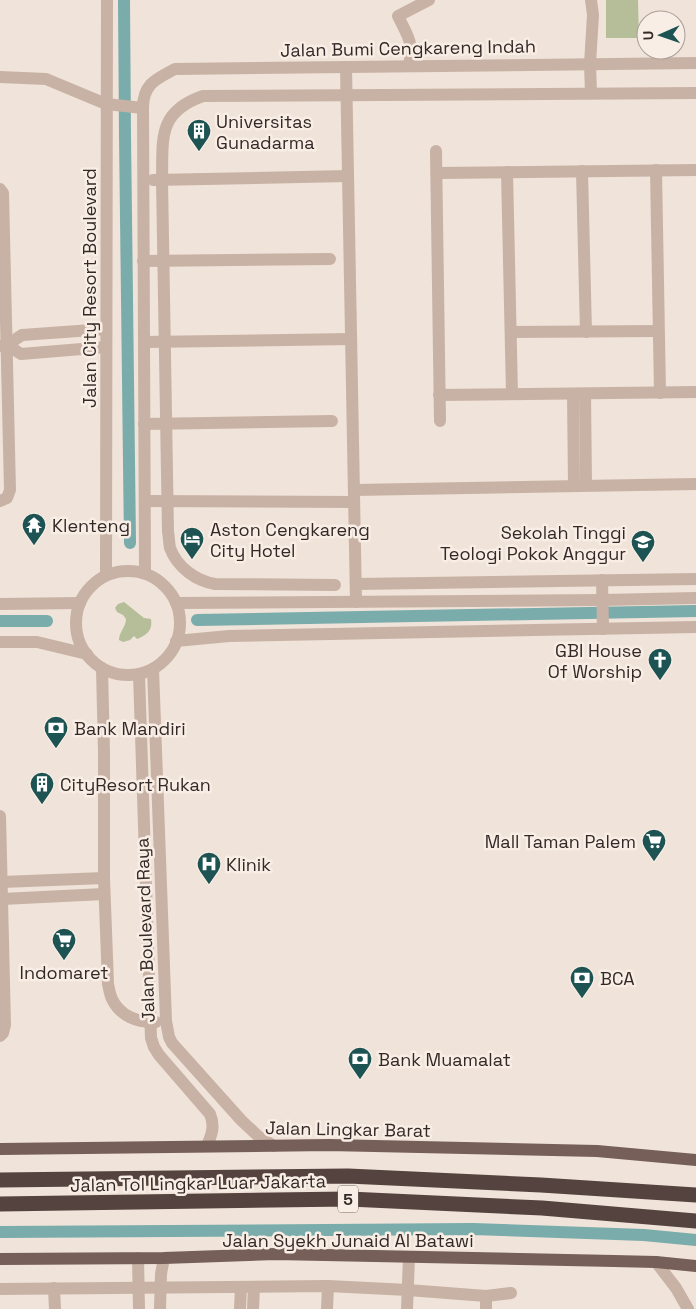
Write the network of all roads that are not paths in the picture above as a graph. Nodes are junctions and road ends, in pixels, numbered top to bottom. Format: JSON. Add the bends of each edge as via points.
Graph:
{"nodes":[{"id":1,"x":107,"y":0,"type":"edge"},
{"id":2,"x":429,"y":0,"type":"edge"},
{"id":3,"x":591,"y":0,"type":"edge"},
{"id":4,"x":696,"y":63,"type":"edge"},
{"id":5,"x":590,"y":64,"type":"junction"},
{"id":6,"x":409,"y":66,"type":"junction"},
{"id":7,"x":346,"y":67,"type":"junction"},
{"id":8,"x":0,"y":77,"type":"edge"},
{"id":9,"x":591,"y":93,"type":"junction"},
{"id":10,"x":696,"y":93,"type":"edge"},
{"id":11,"x":347,"y":95,"type":"junction"},
{"id":12,"x":111,"y":105,"type":"junction"},
{"id":13,"x":137,"y":108,"type":"junction"},
{"id":14,"x":436,"y":152,"type":"dead end"},
{"id":15,"x":656,"y":170,"type":"junction"},
{"id":16,"x":696,"y":170,"type":"edge"},
{"id":17,"x":582,"y":171,"type":"junction"},
{"id":18,"x":507,"y":172,"type":"junction"},
{"id":19,"x":437,"y":173,"type":"junction"},
{"id":20,"x":348,"y":176,"type":"junction"},
{"id":21,"x":143,"y":180,"type":"junction"},
{"id":22,"x":162,"y":180,"type":"junction"},
{"id":23,"x":0,"y":189,"type":"edge"},
{"id":24,"x":330,"y":258,"type":"dead end"},
{"id":25,"x":164,"y":260,"type":"junction"},
{"id":26,"x":144,"y":261,"type":"junction"},
{"id":27,"x":106,"y":329,"type":"junction"},
{"id":28,"x":658,"y":331,"type":"junction"},
{"id":29,"x":511,"y":332,"type":"junction"},
{"id":30,"x":586,"y":332,"type":"junction"},
{"id":31,"x":351,"y":339,"type":"junction"},
{"id":32,"x":165,"y":341,"type":"junction"},
{"id":33,"x":144,"y":342,"type":"junction"},
{"id":34,"x":3,"y":346,"type":"edge"},
{"id":35,"x":106,"y":347,"type":"junction"},
{"id":36,"x":696,"y":392,"type":"edge"},
{"id":37,"x":660,"y":393,"type":"junction"},
{"id":38,"x":512,"y":394,"type":"junction"},
{"id":39,"x":579,"y":394,"type":"junction"},
{"id":40,"x":439,"y":395,"type":"junction"},
{"id":41,"x":332,"y":421,"type":"dead end"},
{"id":42,"x":440,"y":421,"type":"dead end"},
{"id":43,"x":167,"y":423,"type":"junction"},
{"id":44,"x":144,"y":424,"type":"junction"},
{"id":45,"x":696,"y":484,"type":"edge"},
{"id":46,"x":580,"y":485,"type":"junction"},
{"id":47,"x":354,"y":496,"type":"junction"},
{"id":48,"x":0,"y":501,"type":"edge"},
{"id":49,"x":145,"y":501,"type":"junction"},
{"id":50,"x":168,"y":501,"type":"junction"},
{"id":51,"x":145,"y":573,"type":"junction"},
{"id":52,"x":106,"y":575,"type":"junction"},
{"id":53,"x":696,"y":579,"type":"edge"},
{"id":54,"x":602,"y":580,"type":"junction"},
{"id":55,"x":469,"y":582,"type":"junction"},
{"id":56,"x":356,"y":584,"type":"junction"},
{"id":57,"x":335,"y":585,"type":"dead end"},
{"id":58,"x":696,"y":598,"type":"edge"},
{"id":59,"x":470,"y":601,"type":"junction"},
{"id":60,"x":356,"y":602,"type":"junction"},
{"id":61,"x":80,"y":603,"type":"junction"},
{"id":62,"x":176,"y":603,"type":"junction"},
{"id":63,"x":603,"y":603,"type":"junction"},
{"id":64,"x":0,"y":604,"type":"edge"},
{"id":65,"x":603,"y":625,"type":"junction"},
{"id":66,"x":696,"y":627,"type":"edge"},
{"id":67,"x":176,"y":641,"type":"junction"},
{"id":68,"x":0,"y":642,"type":"edge"},
{"id":69,"x":86,"y":654,"type":"junction"},
{"id":70,"x":102,"y":668,"type":"junction"},
{"id":71,"x":153,"y":669,"type":"junction"},
{"id":72,"x":139,"y":674,"type":"junction"},
{"id":73,"x":0,"y":816,"type":"edge"},
{"id":74,"x":104,"y":878,"type":"junction"},
{"id":75,"x":2,"y":882,"type":"junction"},
{"id":76,"x":104,"y":894,"type":"junction"},
{"id":77,"x":2,"y":899,"type":"junction"},
{"id":78,"x":161,"y":903,"type":"junction"},
{"id":79,"x":146,"y":904,"type":"junction"},
{"id":80,"x":147,"y":931,"type":"junction"},
{"id":81,"x":162,"y":931,"type":"junction"},
{"id":82,"x":166,"y":1021,"type":"junction"},
{"id":83,"x":149,"y":1022,"type":"junction"},
{"id":84,"x":0,"y":1036,"type":"edge"},
{"id":85,"x":207,"y":1146,"type":"junction"},
{"id":86,"x":274,"y":1146,"type":"junction"},
{"id":87,"x":0,"y":1149,"type":"edge"},
{"id":88,"x":696,"y":1160,"type":"edge"},
{"id":89,"x":0,"y":1180,"type":"edge"},
{"id":90,"x":696,"y":1195,"type":"edge"},
{"id":91,"x":0,"y":1204,"type":"edge"},
{"id":92,"x":696,"y":1221,"type":"edge"},
{"id":93,"x":410,"y":1256,"type":"junction"},
{"id":94,"x":138,"y":1258,"type":"junction"},
{"id":95,"x":164,"y":1258,"type":"junction"},
{"id":96,"x":0,"y":1259,"type":"edge"},
{"id":97,"x":656,"y":1262,"type":"junction"},
{"id":98,"x":696,"y":1266,"type":"edge"},
{"id":99,"x":328,"y":1286,"type":"junction"},
{"id":100,"x":247,"y":1287,"type":"junction"},
{"id":101,"x":54,"y":1288,"type":"junction"},
{"id":102,"x":138,"y":1288,"type":"junction"},
{"id":103,"x":160,"y":1288,"type":"junction"},
{"id":104,"x":0,"y":1289,"type":"edge"},
{"id":105,"x":408,"y":1290,"type":"junction"},
{"id":106,"x":511,"y":1293,"type":"dead end"},
{"id":107,"x":486,"y":1303,"type":"edge"},
{"id":108,"x":55,"y":1309,"type":"edge"},
{"id":109,"x":139,"y":1309,"type":"edge"},
{"id":110,"x":160,"y":1309,"type":"edge"},
{"id":111,"x":240,"y":1309,"type":"edge"},
{"id":112,"x":253,"y":1309,"type":"edge"},
{"id":113,"x":327,"y":1309,"type":"edge"},
{"id":114,"x":407,"y":1309,"type":"edge"},
{"id":115,"x":688,"y":1309,"type":"edge"}],
"edges":[{"from":1,"to":12,"type":"street","name":"Jalan City Resort Boulevard"},
{"from":2,"to":6,"type":"street","via":[[398,16],[411,44]]},
{"from":3,"to":5,"type":"street"},
{"from":4,"to":5,"type":"street","name":"Jalan Bumi Cengkareng Indah"},
{"from":5,"to":6,"type":"street","name":"Jalan Bumi Cengkareng Indah"},
{"from":5,"to":9,"type":"street"},
{"from":6,"to":7,"type":"street","name":"Jalan Bumi Cengkareng Indah"},
{"from":7,"to":11,"type":"street"},
{"from":7,"to":13,"type":"street","name":"Jalan Bumi Cengkareng Indah","via":[[175,69],[152,83]]},
{"from":8,"to":12,"type":"street","via":[[46,79]]},
{"from":9,"to":10,"type":"street"},
{"from":9,"to":11,"type":"street"},
{"from":11,"to":20,"type":"street"},
{"from":11,"to":22,"type":"street","via":[[203,96],[189,100],[168,121],[163,134]]},
{"from":12,"to":13,"type":"street"},
{"from":12,"to":27,"type":"street","name":"Jalan City Resort Boulevard"},
{"from":13,"to":21,"type":"street"},
{"from":14,"to":19,"type":"street"},
{"from":15,"to":16,"type":"street"},
{"from":15,"to":17,"type":"street"},
{"from":15,"to":28,"type":"street"},
{"from":17,"to":18,"type":"street"},
{"from":17,"to":30,"type":"street"},
{"from":18,"to":19,"type":"street"},
{"from":18,"to":29,"type":"street"},
{"from":19,"to":40,"type":"street"},
{"from":20,"to":22,"type":"street"},
{"from":20,"to":31,"type":"street"},
{"from":21,"to":22,"type":"street"},
{"from":21,"to":26,"type":"street"},
{"from":22,"to":25,"type":"street"},
{"from":23,"to":34,"type":"street","via":[[3,193]]},
{"from":24,"to":25,"type":"street"},
{"from":25,"to":26,"type":"street"},
{"from":25,"to":32,"type":"street"},
{"from":26,"to":33,"type":"street"},
{"from":27,"to":34,"type":"street","via":[[22,335]]},
{"from":27,"to":35,"type":"street","name":"Jalan City Resort Boulevard"},
{"from":28,"to":30,"type":"street"},
{"from":28,"to":37,"type":"street"},
{"from":29,"to":30,"type":"street"},
{"from":29,"to":38,"type":"street"},
{"from":31,"to":32,"type":"street"},
{"from":31,"to":47,"type":"street"},
{"from":32,"to":33,"type":"street"},
{"from":32,"to":43,"type":"street"},
{"from":33,"to":44,"type":"street"},
{"from":34,"to":35,"type":"street","via":[[21,354]]},
{"from":34,"to":48,"type":"street","via":[[10,490],[7,498]]},
{"from":35,"to":52,"type":"street","name":"Jalan City Resort Boulevard"},
{"from":36,"to":37,"type":"street"},
{"from":37,"to":39,"type":"street"},
{"from":38,"to":39,"type":"street"},
{"from":38,"to":40,"type":"street"},
{"from":39,"to":46,"type":"street"},
{"from":40,"to":42,"type":"street"},
{"from":41,"to":43,"type":"street"},
{"from":43,"to":44,"type":"street"},
{"from":43,"to":50,"type":"street"},
{"from":44,"to":49,"type":"street"},
{"from":45,"to":46,"type":"street"},
{"from":46,"to":47,"type":"street"},
{"from":47,"to":50,"type":"street"},
{"from":47,"to":56,"type":"street"},
{"from":49,"to":50,"type":"street"},
{"from":49,"to":51,"type":"street"},
{"from":50,"to":57,"type":"street","via":[[170,547],[187,571],[206,583]]},
{"from":51,"to":52,"type":"street","via":[[131,570]]},
{"from":51,"to":62,"type":"street","via":[[163,584]]},
{"from":52,"to":61,"type":"street","via":[[95,582]]},
{"from":53,"to":54,"type":"street"},
{"from":54,"to":55,"type":"street"},
{"from":54,"to":63,"type":"street"},
{"from":55,"to":56,"type":"street"},
{"from":55,"to":59,"type":"street"},
{"from":56,"to":60,"type":"street"},
{"from":58,"to":63,"type":"street"},
{"from":59,"to":60,"type":"street"},
{"from":59,"to":63,"type":"street"},
{"from":60,"to":62,"type":"street"},
{"from":61,"to":64,"type":"street"},
{"from":61,"to":69,"type":"street","via":[[76,629]]},
{"from":62,"to":67,"type":"street","via":[[179,616]]},
{"from":63,"to":65,"type":"street"},
{"from":65,"to":66,"type":"street"},
{"from":65,"to":67,"type":"street","via":[[229,636]]},
{"from":67,"to":71,"type":"street","via":[[167,658]]},
{"from":68,"to":69,"type":"street","via":[[37,642]]},
{"from":69,"to":70,"type":"street"},
{"from":70,"to":72,"type":"street","via":[[119,674]]},
{"from":70,"to":74,"type":"street"},
{"from":71,"to":72,"type":"street"},
{"from":71,"to":78,"type":"street","name":"Jalan Boulevard Raya"},
{"from":72,"to":79,"type":"street","name":"Jalan Boulevard Raya"},
{"from":73,"to":75,"type":"street"},
{"from":74,"to":75,"type":"street"},
{"from":74,"to":76,"type":"street"},
{"from":75,"to":77,"type":"street"},
{"from":76,"to":77,"type":"street"},
{"from":76,"to":83,"type":"street","via":[[111,998],[119,1010],[133,1019]]},
{"from":77,"to":84,"type":"street","via":[[4,1025]]},
{"from":78,"to":79,"type":"street"},
{"from":78,"to":81,"type":"street","name":"Jalan Boulevard Raya"},
{"from":79,"to":80,"type":"street","name":"Jalan Boulevard Raya"},
{"from":80,"to":81,"type":"street"},
{"from":80,"to":83,"type":"street","name":"Jalan Boulevard Raya"},
{"from":81,"to":82,"type":"street","name":"Jalan Boulevard Raya"},
{"from":82,"to":83,"type":"street"},
{"from":82,"to":86,"type":"street","name":"Jalan Boulevard Raya","via":[[169,1037],[178,1049],[241,1120]]},
{"from":83,"to":85,"type":"street","name":"Jalan Boulevard Raya","via":[[150,1038],[159,1055],[210,1114],[213,1127]]},
{"from":85,"to":86,"type":"main road","name":"Jalan Lingkar Barat"},
{"from":85,"to":87,"type":"main road","name":"Jalan Lingkar Barat"},
{"from":86,"to":88,"type":"main road","name":"Jalan Lingkar Barat","via":[[597,1151]]},
{"from":89,"to":90,"type":"highway","name":"Jalan Tol Lingkar Luar Jakarta","number":"5","via":[[348,1176]]},
{"from":91,"to":92,"type":"highway","name":"Jalan Tol Lingkar Luar Jakarta","number":"5","via":[[349,1199],[542,1208]]},
{"from":93,"to":95,"type":"main road","name":"Jalan Syekh Junaid Al Batawi","via":[[275,1254]]},
{"from":93,"to":97,"type":"main road","name":"Jalan Syekh Junaid Al Batawi"},
{"from":93,"to":105,"type":"street"},
{"from":94,"to":95,"type":"main road","name":"Jalan Syekh Junaid Al Batawi"},
{"from":94,"to":96,"type":"main road","name":"Jalan Syekh Junaid Al Batawi"},
{"from":94,"to":102,"type":"street"},
{"from":95,"to":103,"type":"street"},
{"from":97,"to":98,"type":"main road","name":"Jalan Syekh Junaid Al Batawi"},
{"from":97,"to":115,"type":"street"},
{"from":99,"to":100,"type":"street"},
{"from":99,"to":105,"type":"street"},
{"from":99,"to":113,"type":"street"},
{"from":100,"to":103,"type":"street"},
{"from":100,"to":111,"type":"street"},
{"from":100,"to":112,"type":"street"},
{"from":101,"to":102,"type":"street"},
{"from":101,"to":104,"type":"street"},
{"from":101,"to":108,"type":"street"},
{"from":102,"to":103,"type":"street"},
{"from":102,"to":109,"type":"street"},
{"from":103,"to":110,"type":"street"},
{"from":105,"to":107,"type":"street"},
{"from":105,"to":114,"type":"street"},
{"from":106,"to":107,"type":"street"}]}
